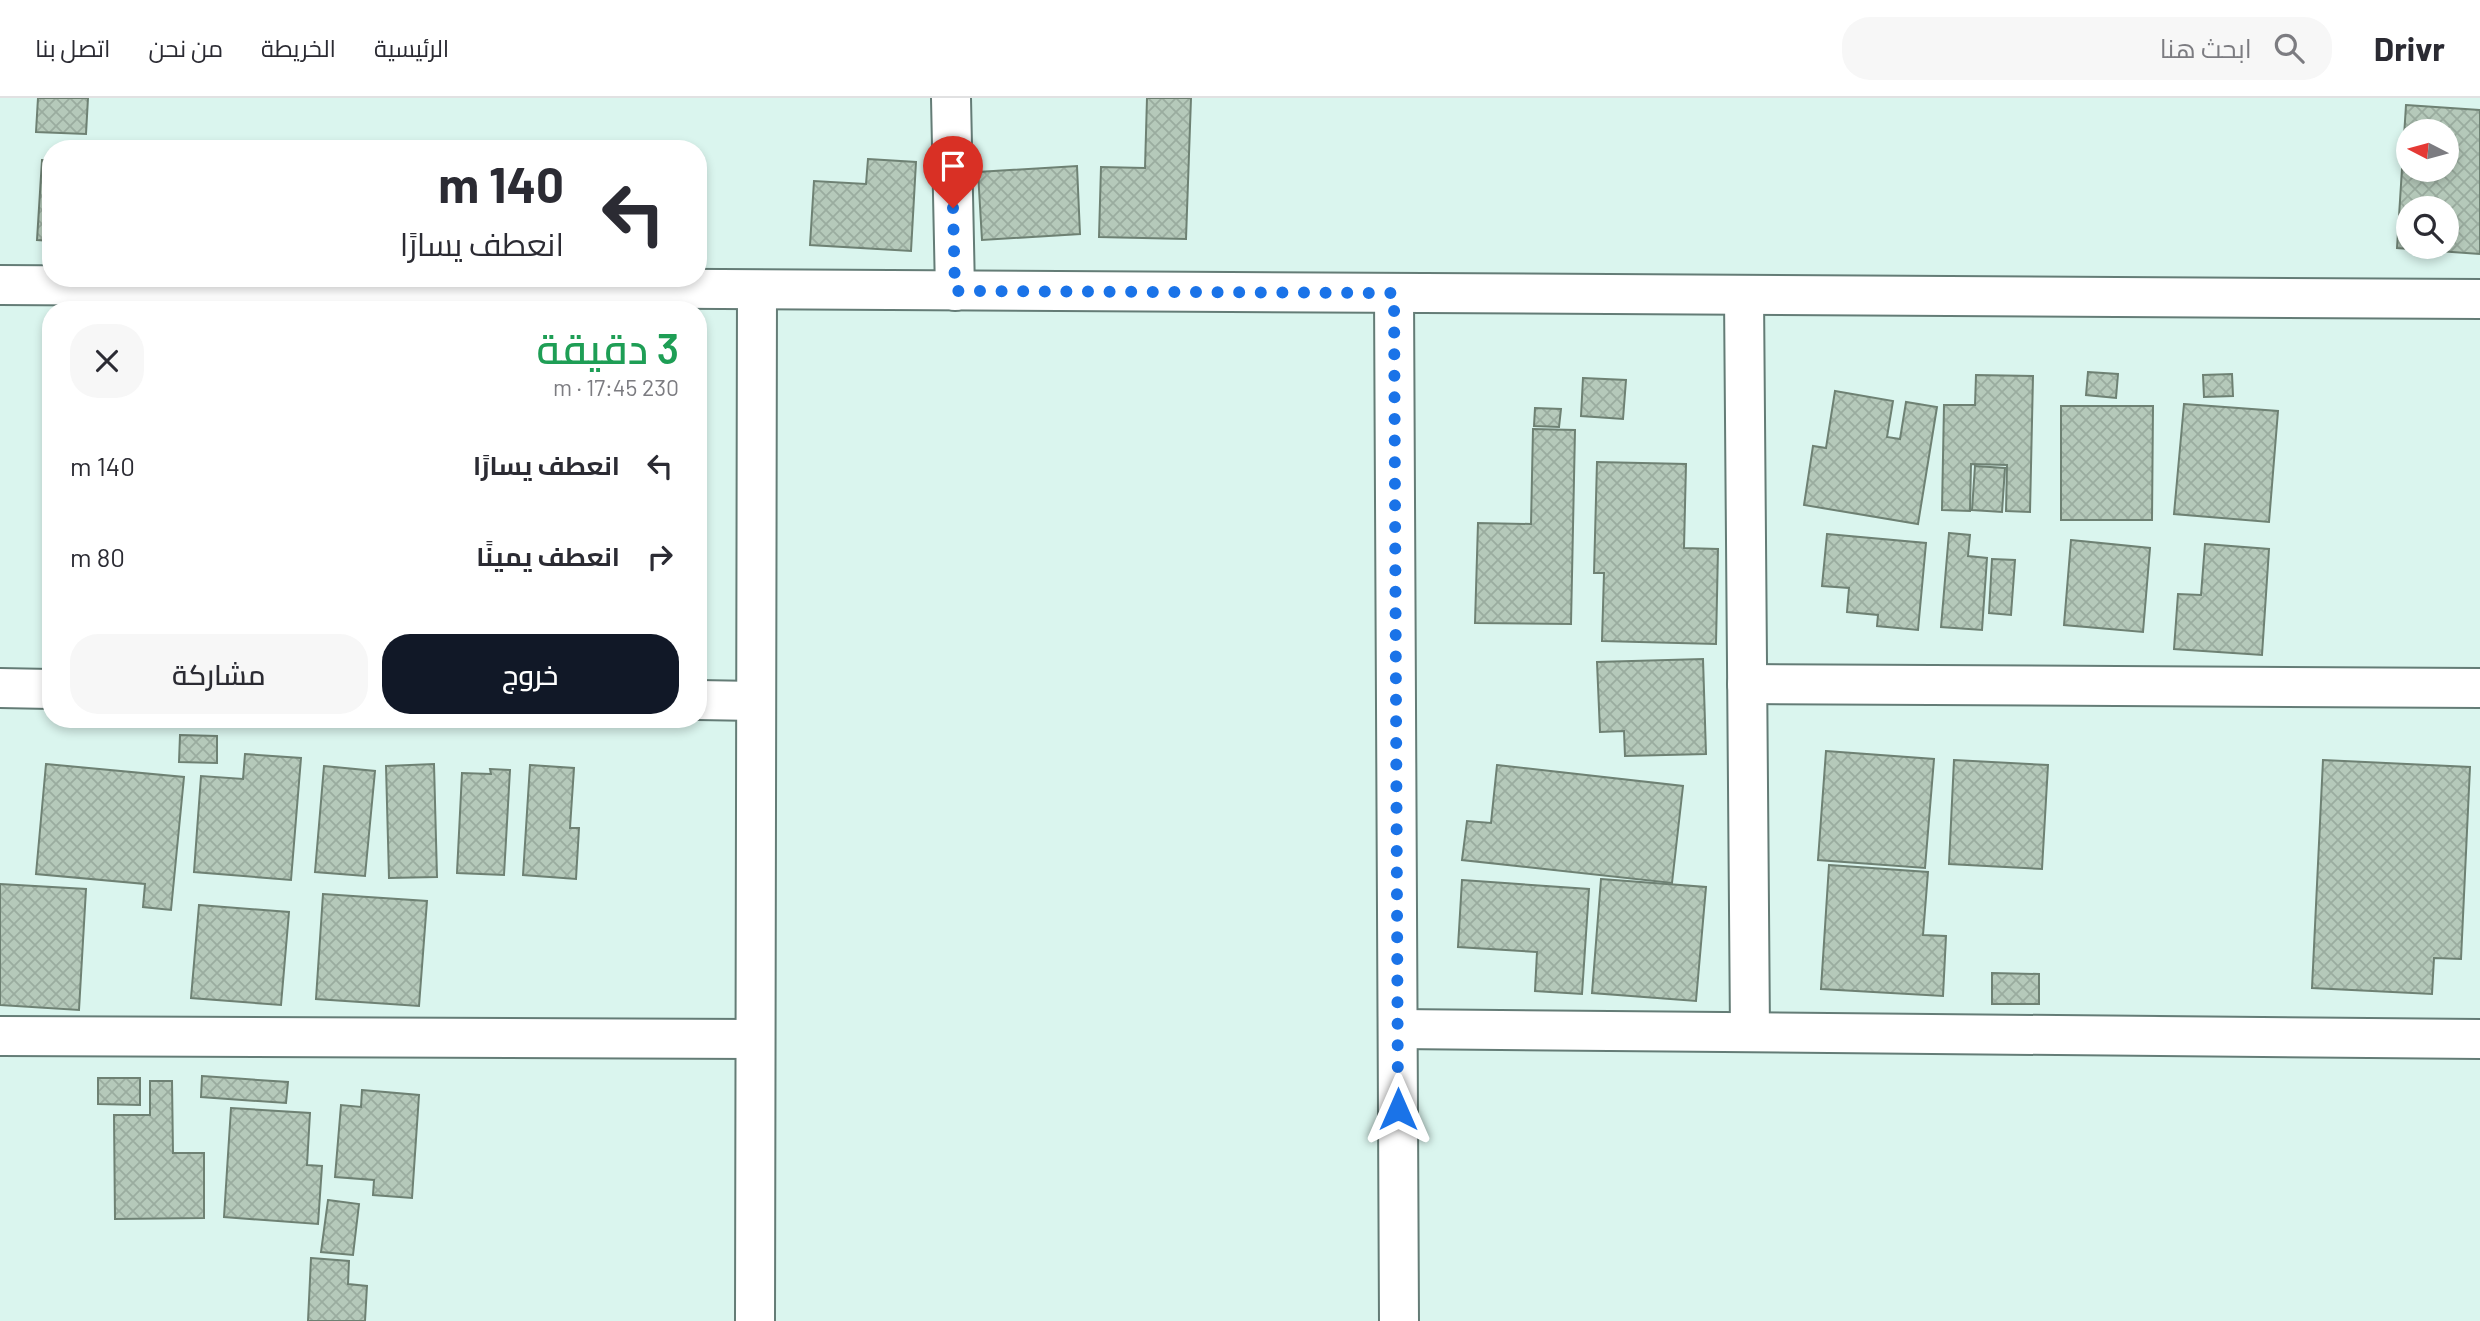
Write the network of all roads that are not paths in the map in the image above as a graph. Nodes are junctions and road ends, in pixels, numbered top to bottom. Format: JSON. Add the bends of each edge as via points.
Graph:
{"nodes":[{"id":1,"x":951,"y":98,"type":"edge"},
{"id":2,"x":0,"y":285,"type":"edge"},
{"id":3,"x":42,"y":285,"type":"edge"},
{"id":4,"x":303,"y":287,"type":"edge"},
{"id":5,"x":757,"y":290,"type":"junction"},
{"id":6,"x":955,"y":291,"type":"junction"},
{"id":7,"x":1394,"y":293,"type":"junction"},
{"id":8,"x":1744,"y":295,"type":"junction"},
{"id":9,"x":2480,"y":299,"type":"edge"},
{"id":10,"x":1747,"y":684,"type":"junction"},
{"id":11,"x":0,"y":688,"type":"edge"},
{"id":12,"x":2480,"y":688,"type":"edge"},
{"id":13,"x":42,"y":689,"type":"edge"},
{"id":14,"x":707,"y":700,"type":"edge"},
{"id":15,"x":756,"y":701,"type":"junction"},
{"id":16,"x":1398,"y":1029,"type":"junction"},
{"id":17,"x":1750,"y":1032,"type":"junction"},
{"id":18,"x":0,"y":1036,"type":"edge"},
{"id":19,"x":755,"y":1039,"type":"junction"},
{"id":20,"x":2480,"y":1039,"type":"edge"},
{"id":21,"x":755,"y":1321,"type":"edge"},
{"id":22,"x":1399,"y":1321,"type":"edge"}],
"edges":[{"from":1,"to":6,"type":"street"},
{"from":2,"to":3,"type":"street"},
{"from":4,"to":5,"type":"street"},
{"from":5,"to":6,"type":"street"},
{"from":5,"to":15,"type":"street"},
{"from":6,"to":7,"type":"street"},
{"from":7,"to":8,"type":"street"},
{"from":7,"to":16,"type":"street"},
{"from":8,"to":9,"type":"street"},
{"from":8,"to":10,"type":"street"},
{"from":10,"to":12,"type":"street"},
{"from":10,"to":17,"type":"street"},
{"from":11,"to":13,"type":"street"},
{"from":14,"to":15,"type":"street"},
{"from":15,"to":19,"type":"street"},
{"from":16,"to":17,"type":"street"},
{"from":16,"to":22,"type":"street"},
{"from":17,"to":20,"type":"street"},
{"from":18,"to":19,"type":"street"},
{"from":19,"to":21,"type":"street"}]}
